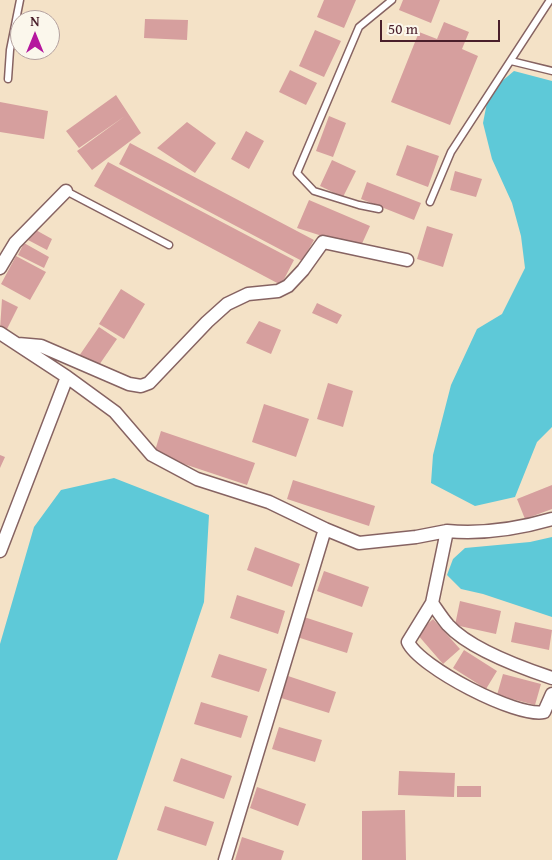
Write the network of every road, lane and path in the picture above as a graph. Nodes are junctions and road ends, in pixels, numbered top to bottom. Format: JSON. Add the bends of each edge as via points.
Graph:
{"nodes":[{"id":1,"x":20,"y":0,"type":"edge"},
{"id":2,"x":392,"y":0,"type":"edge"},
{"id":3,"x":550,"y":0,"type":"edge"},
{"id":4,"x":511,"y":61,"type":"junction"},
{"id":5,"x":552,"y":71,"type":"edge"},
{"id":6,"x":8,"y":79,"type":"dead end"},
{"id":7,"x":66,"y":191,"type":"joint"},
{"id":8,"x":430,"y":202,"type":"dead end"},
{"id":9,"x":379,"y":209,"type":"dead end"},
{"id":10,"x":169,"y":245,"type":"dead end"},
{"id":11,"x":407,"y":260,"type":"dead end"},
{"id":12,"x":0,"y":268,"type":"edge"},
{"id":13,"x":0,"y":333,"type":"edge"},
{"id":14,"x":18,"y":344,"type":"junction"},
{"id":15,"x":67,"y":377,"type":"junction"},
{"id":16,"x":552,"y":519,"type":"edge"},
{"id":17,"x":325,"y":528,"type":"junction"},
{"id":18,"x":447,"y":531,"type":"junction"},
{"id":19,"x":0,"y":551,"type":"edge"},
{"id":20,"x":432,"y":603,"type":"junction"},
{"id":21,"x":552,"y":678,"type":"edge"},
{"id":22,"x":552,"y":694,"type":"edge"},
{"id":23,"x":225,"y":860,"type":"edge"}],
"edges":[{"from":1,"to":6,"type":"lane"},
{"from":2,"to":9,"type":"lane","via":[[359,27],[297,174],[314,190],[359,206]]},
{"from":3,"to":4,"type":"lane"},
{"from":4,"to":5,"type":"lane"},
{"from":4,"to":8,"type":"lane","via":[[451,152]]},
{"from":7,"to":10,"type":"lane"},
{"from":7,"to":12,"type":"street","via":[[15,243]]},
{"from":11,"to":14,"type":"street","via":[[323,242],[288,286],[278,291],[248,294],[227,304],[154,380],[141,386],[116,379],[41,346]]},
{"from":13,"to":14,"type":"street"},
{"from":14,"to":15,"type":"street"},
{"from":15,"to":17,"type":"street","via":[[115,412],[152,455],[197,479],[269,502]]},
{"from":15,"to":19,"type":"street"},
{"from":16,"to":18,"type":"street","via":[[524,528],[466,533]]},
{"from":17,"to":18,"type":"street","via":[[359,543]]},
{"from":17,"to":23,"type":"street"},
{"from":18,"to":20,"type":"street"},
{"from":20,"to":21,"type":"street","via":[[450,626],[481,648],[524,669]]},
{"from":20,"to":22,"type":"street","via":[[408,642],[428,662],[469,689],[513,708],[537,714],[544,712]]}]}
